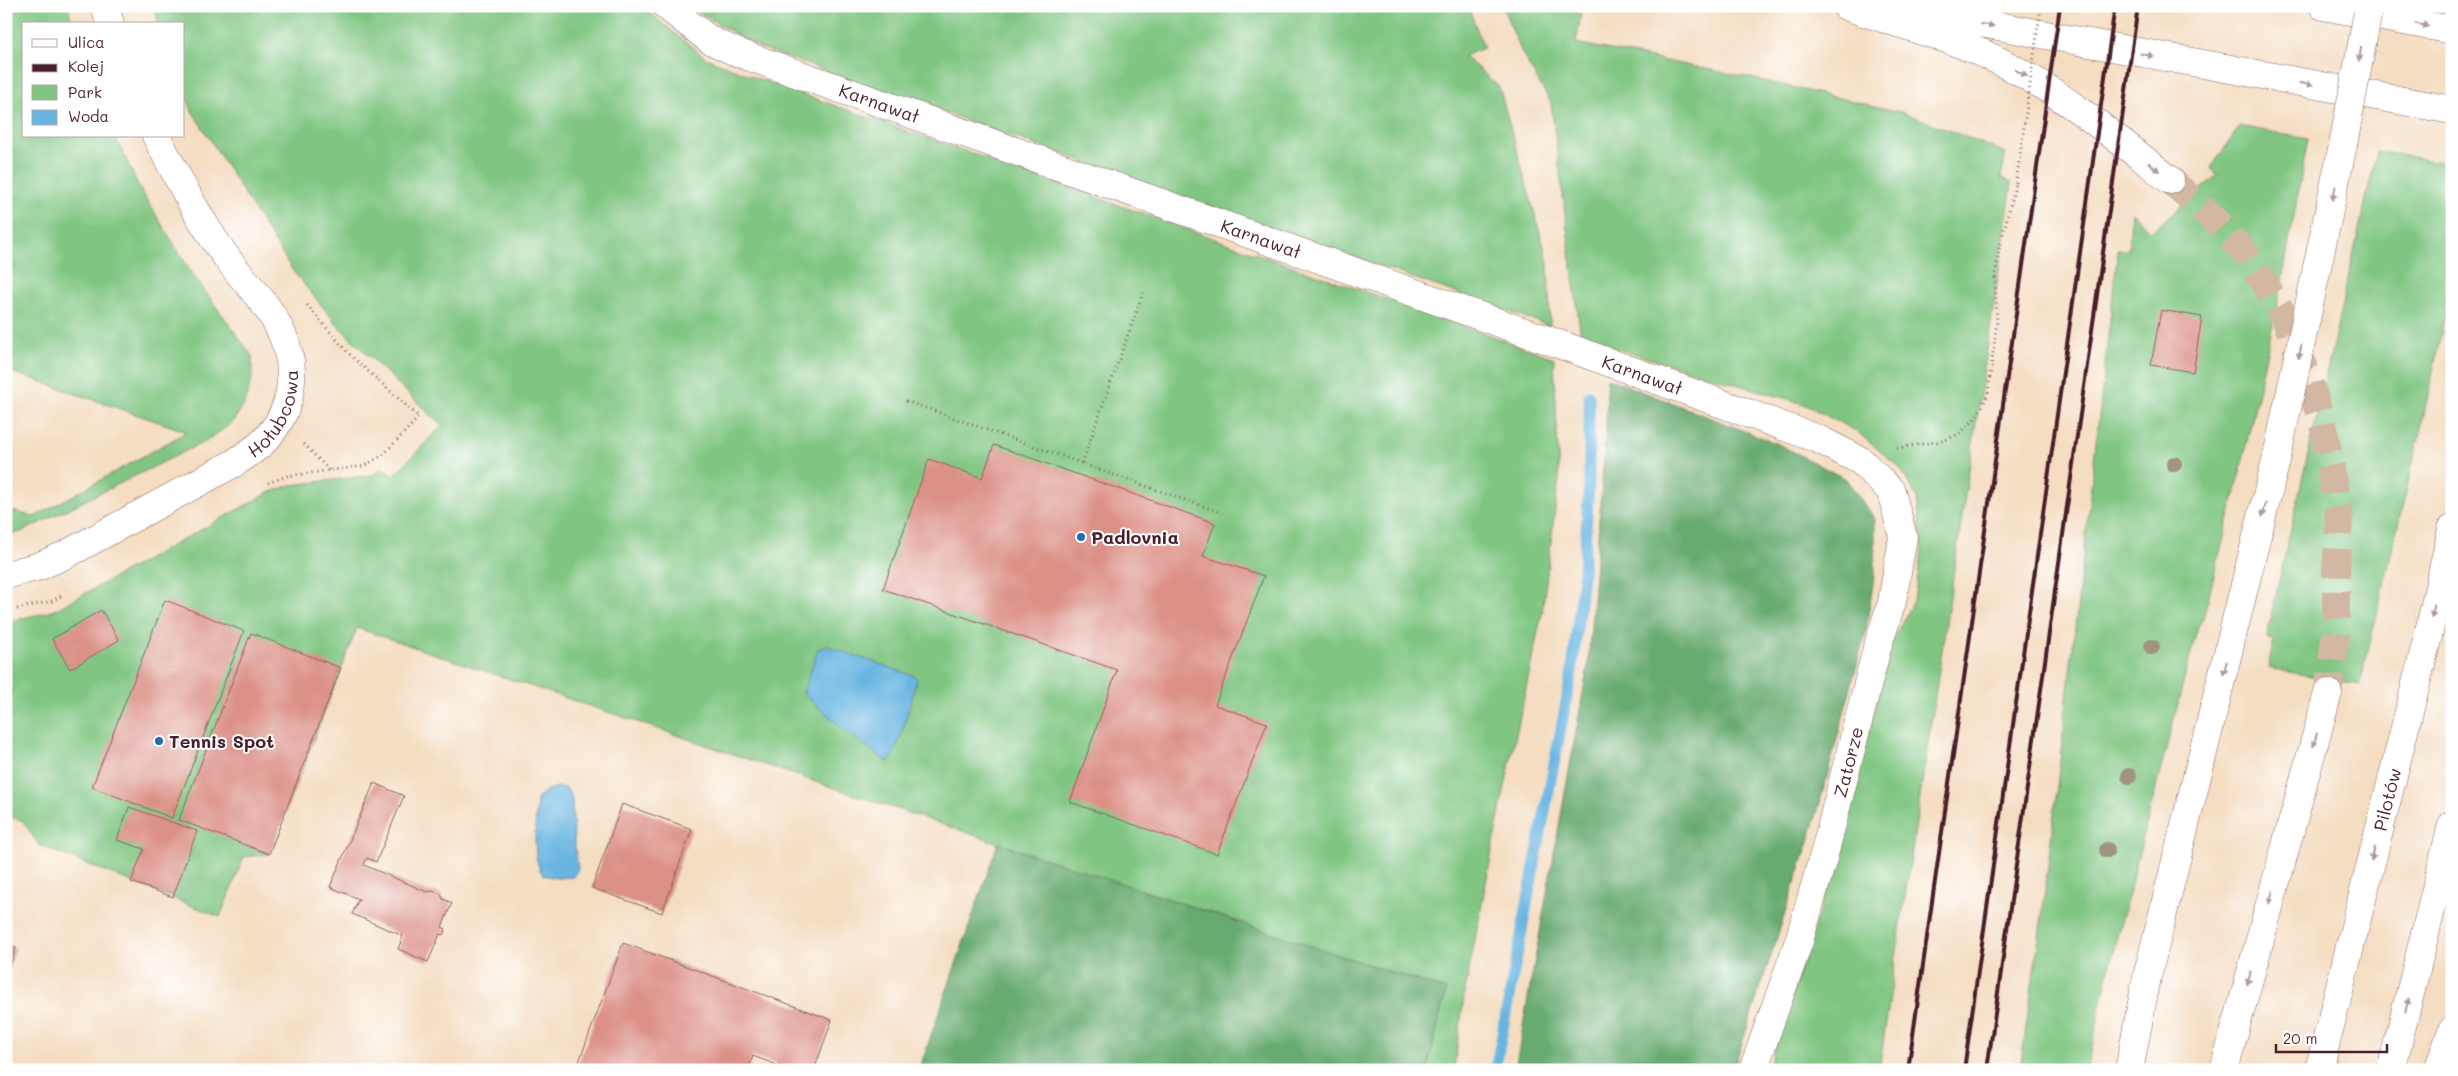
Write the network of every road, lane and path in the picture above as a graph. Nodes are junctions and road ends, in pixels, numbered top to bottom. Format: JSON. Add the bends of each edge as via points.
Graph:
{"nodes":[{"id":1,"x":105,"y":6,"type":"edge"},
{"id":2,"x":666,"y":6,"type":"edge"},
{"id":3,"x":1846,"y":6,"type":"edge"},
{"id":4,"x":1870,"y":6,"type":"edge"},
{"id":5,"x":2041,"y":6,"type":"edge"},
{"id":6,"x":2323,"y":6,"type":"edge"},
{"id":7,"x":2369,"y":6,"type":"edge"},
{"id":8,"x":109,"y":22,"type":"edge"},
{"id":9,"x":2452,"y":30,"type":"edge"},
{"id":10,"x":2452,"y":110,"type":"edge"},
{"id":11,"x":157,"y":138,"type":"edge"},
{"id":12,"x":2170,"y":180,"type":"tunnel mouth"},
{"id":13,"x":1143,"y":293,"type":"dead end"},
{"id":14,"x":300,"y":298,"type":"dead end"},
{"id":15,"x":906,"y":401,"type":"dead end"},
{"id":16,"x":1861,"y":461,"type":"junction"},
{"id":17,"x":1082,"y":463,"type":"junction"},
{"id":18,"x":264,"y":485,"type":"dead end"},
{"id":19,"x":1222,"y":513,"type":"dead end"},
{"id":20,"x":2452,"y":530,"type":"edge"},
{"id":21,"x":6,"y":575,"type":"edge"},
{"id":22,"x":67,"y":593,"type":"dead end"},
{"id":23,"x":14,"y":609,"type":"dead end"},
{"id":24,"x":2328,"y":693,"type":"tunnel mouth"},
{"id":25,"x":2452,"y":826,"type":"edge"},
{"id":26,"x":2452,"y":1031,"type":"edge"},
{"id":27,"x":1753,"y":1070,"type":"edge"},
{"id":28,"x":2129,"y":1070,"type":"edge"},
{"id":29,"x":2224,"y":1070,"type":"edge"},
{"id":30,"x":2319,"y":1070,"type":"edge"},
{"id":31,"x":2391,"y":1070,"type":"edge"},
{"id":32,"x":2438,"y":1070,"type":"edge"}],
"edges":[{"from":1,"to":8,"type":"main road"},
{"from":2,"to":16,"type":"main road","name":"Karnawał","via":[[710,40],[736,52],[1585,354],[1818,439]]},
{"from":3,"to":12,"type":"main road","one_way":true,"via":[[1962,44],[1999,61],[2046,87],[2098,123]]},
{"from":4,"to":10,"type":"main road","one_way":true,"via":[[1998,26]]},
{"from":5,"to":16,"type":"path","bridge":true,"via":[[2016,184],[1995,277],[1997,321],[1988,393],[1973,421],[1959,434],[1943,442],[1904,446]]},
{"from":6,"to":9,"type":"main road","one_way":true},
{"from":7,"to":28,"type":"main road","one_way":true,"bridge":true,"via":[[2277,456],[2150,968]]},
{"from":11,"to":21,"type":"main road","name":"Hołubcowa","via":[[186,193],[222,250],[270,312],[288,347],[293,369],[290,392],[280,419],[261,443],[236,462],[67,554],[40,566]]},
{"from":13,"to":17,"type":"path"},
{"from":14,"to":18,"type":"path","via":[[348,353],[419,417],[383,455],[364,466],[287,476]]},
{"from":15,"to":17,"type":"path"},
{"from":16,"to":27,"type":"main road","name":"Zatorze","via":[[1891,491],[1903,537],[1892,602],[1799,941]]},
{"from":17,"to":19,"type":"path"},
{"from":20,"to":30,"type":"main road","name":"Pilotów","one_way":true},
{"from":22,"to":23,"type":"path","via":[[52,601]]},
{"from":24,"to":29,"type":"main road","one_way":true},
{"from":31,"to":25,"type":"main road","one_way":true},
{"from":26,"to":32,"type":"main road"}]}
